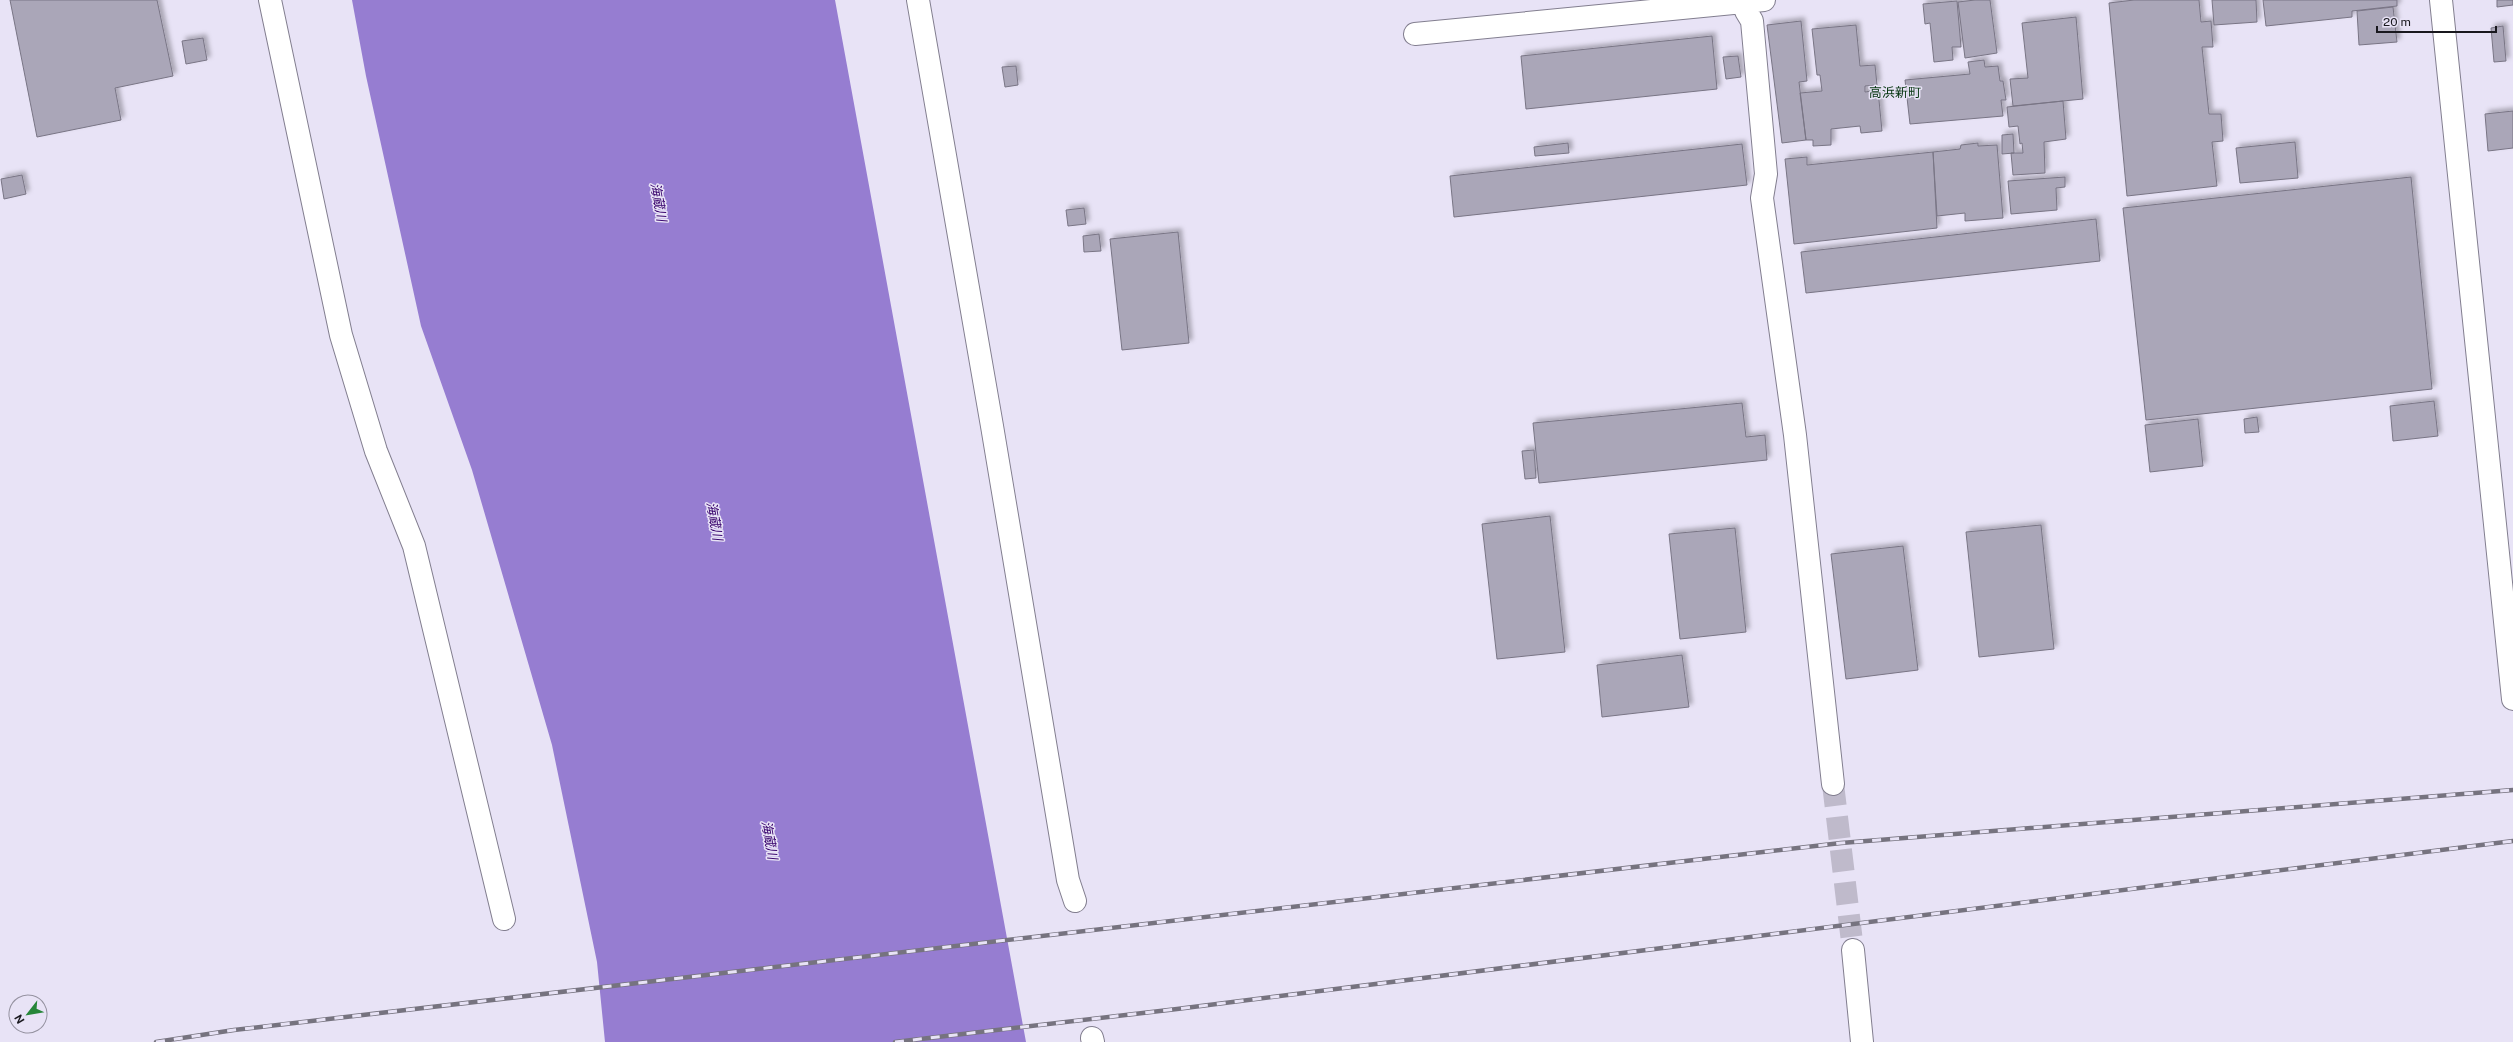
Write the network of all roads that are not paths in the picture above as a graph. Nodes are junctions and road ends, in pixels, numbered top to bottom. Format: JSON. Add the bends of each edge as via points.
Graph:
{"nodes":[{"id":1,"x":270,"y":0,"type":"edge"},
{"id":2,"x":918,"y":0,"type":"edge"},
{"id":3,"x":2441,"y":0,"type":"edge"},
{"id":4,"x":1751,"y":1,"type":"edge"},
{"id":5,"x":1415,"y":34,"type":"dead end"},
{"id":6,"x":2509,"y":629,"type":"edge"},
{"id":7,"x":2513,"y":699,"type":"edge"},
{"id":8,"x":1833,"y":784,"type":"tunnel mouth"},
{"id":9,"x":1075,"y":901,"type":"dead end"},
{"id":10,"x":504,"y":919,"type":"dead end"},
{"id":11,"x":1852,"y":950,"type":"tunnel mouth"},
{"id":12,"x":1862,"y":1042,"type":"edge"}],
"edges":[{"from":1,"to":10,"type":"street","via":[[341,335],[376,451],[414,546]]},
{"from":2,"to":9,"type":"street","via":[[1068,880]]},
{"from":3,"to":6,"type":"street"},
{"from":4,"to":5,"type":"street"},
{"from":4,"to":8,"type":"street","via":[[1746,11],[1752,21],[1765,166],[1762,198],[1795,435]]},
{"from":6,"to":7,"type":"street"},
{"from":11,"to":12,"type":"street"}]}
